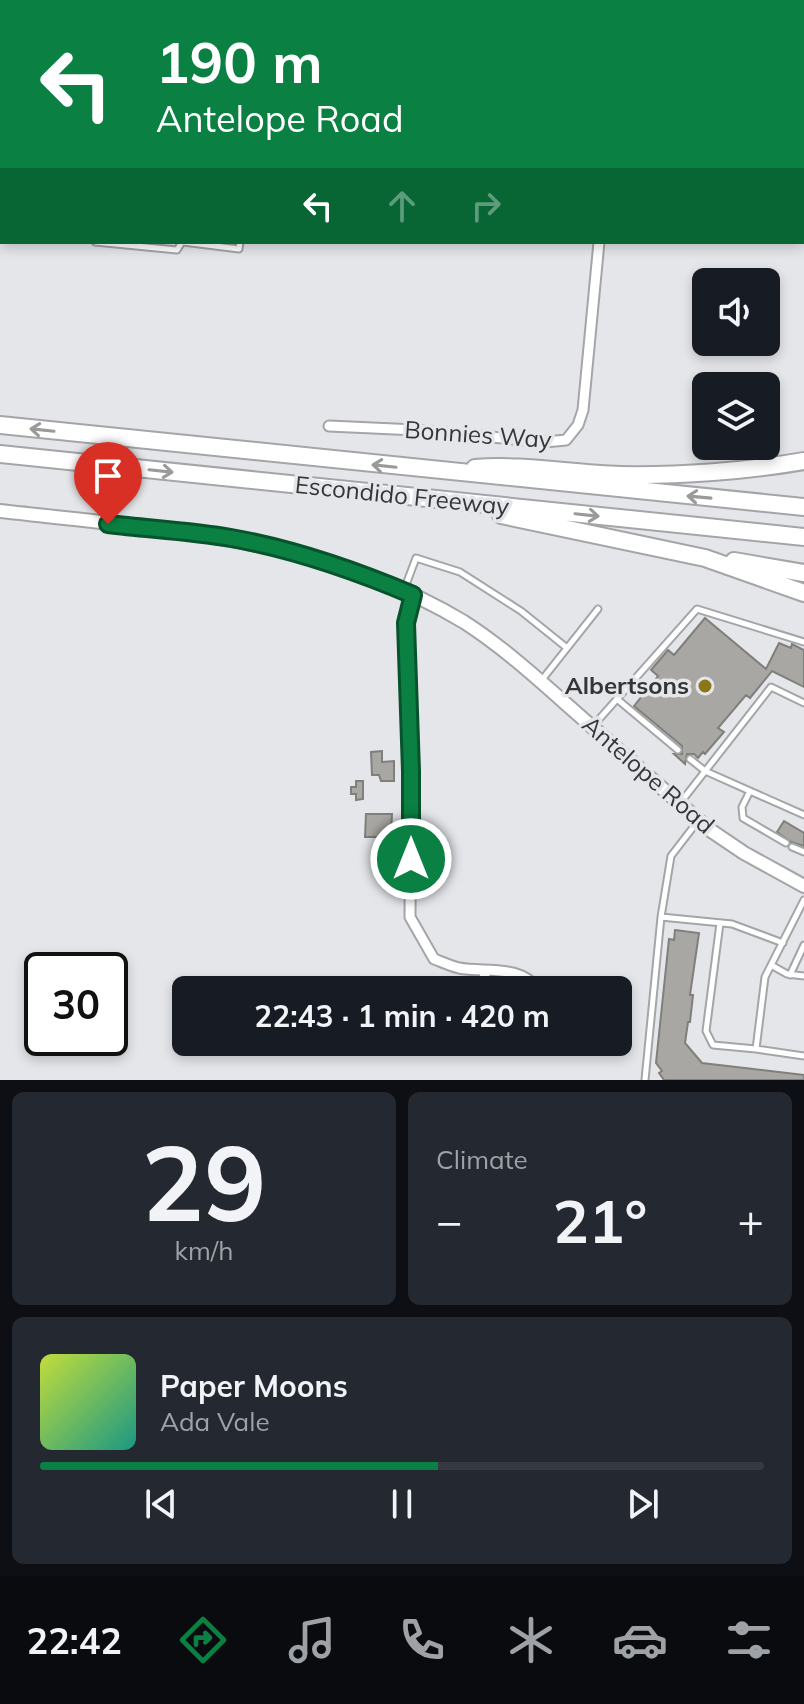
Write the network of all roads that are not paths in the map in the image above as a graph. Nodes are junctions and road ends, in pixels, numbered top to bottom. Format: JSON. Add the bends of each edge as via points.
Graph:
{"nodes":[{"id":1,"x":116,"y":244,"type":"edge"},
{"id":2,"x":182,"y":244,"type":"edge"},
{"id":3,"x":199,"y":244,"type":"edge"},
{"id":4,"x":240,"y":244,"type":"edge"},
{"id":5,"x":599,"y":244,"type":"edge"},
{"id":6,"x":0,"y":425,"type":"edge"},
{"id":7,"x":329,"y":426,"type":"dead end"},
{"id":8,"x":0,"y":454,"type":"edge"},
{"id":9,"x":804,"y":461,"type":"edge"},
{"id":10,"x":430,"y":471,"type":"junction"},
{"id":11,"x":804,"y":497,"type":"edge"},
{"id":12,"x":425,"y":499,"type":"junction"},
{"id":13,"x":749,"y":501,"type":"junction"},
{"id":14,"x":804,"y":507,"type":"edge"},
{"id":15,"x":0,"y":511,"type":"edge"},
{"id":16,"x":804,"y":537,"type":"edge"},
{"id":17,"x":705,"y":558,"type":"junction"},
{"id":18,"x":804,"y":573,"type":"edge"},
{"id":19,"x":408,"y":593,"type":"junction"},
{"id":20,"x":804,"y":593,"type":"edge"},
{"id":21,"x":598,"y":609,"type":"dead end"},
{"id":22,"x":804,"y":642,"type":"edge"},
{"id":23,"x":567,"y":648,"type":"junction"},
{"id":24,"x":541,"y":681,"type":"junction"},
{"id":25,"x":617,"y":699,"type":"junction"},
{"id":26,"x":804,"y":703,"type":"edge"},
{"id":27,"x":592,"y":727,"type":"junction"},
{"id":28,"x":678,"y":750,"type":"dead end"},
{"id":29,"x":690,"y":759,"type":"dead end"},
{"id":30,"x":705,"y":771,"type":"junction"},
{"id":31,"x":750,"y":791,"type":"junction"},
{"id":32,"x":680,"y":804,"type":"junction"},
{"id":33,"x":804,"y":815,"type":"edge"},
{"id":34,"x":699,"y":820,"type":"junction"},
{"id":35,"x":804,"y":852,"type":"edge"},
{"id":36,"x":804,"y":886,"type":"edge"},
{"id":37,"x":804,"y":900,"type":"edge"},
{"id":38,"x":661,"y":917,"type":"junction"},
{"id":39,"x":720,"y":923,"type":"junction"},
{"id":40,"x":783,"y":943,"type":"junction"},
{"id":41,"x":804,"y":945,"type":"edge"},
{"id":42,"x":771,"y":965,"type":"junction"},
{"id":43,"x":483,"y":970,"type":"junction"},
{"id":44,"x":790,"y":975,"type":"junction"},
{"id":45,"x":485,"y":976,"type":"edge"},
{"id":46,"x":522,"y":976,"type":"edge"},
{"id":47,"x":804,"y":976,"type":"edge"},
{"id":48,"x":756,"y":1049,"type":"junction"},
{"id":49,"x":804,"y":1056,"type":"edge"},
{"id":50,"x":645,"y":1080,"type":"edge"}],
"edges":[{"from":1,"to":2,"type":"lane","via":[[177,250]]},
{"from":3,"to":4,"type":"lane","via":[[239,249]]},
{"from":5,"to":7,"type":"street","name":"Bonnies Way","via":[[583,410],[566,440]]},
{"from":10,"to":6,"type":"highway","name":"Escondido Freeway","one_way":true},
{"from":8,"to":12,"type":"highway","name":"Escondido Freeway","one_way":true},
{"from":9,"to":10,"type":"highway","via":[[622,475],[497,466]]},
{"from":13,"to":10,"type":"highway","name":"Escondido Freeway","one_way":true},
{"from":11,"to":13,"type":"highway","via":[[774,494]]},
{"from":12,"to":16,"type":"highway","name":"Escondido Freeway","one_way":true},
{"from":12,"to":17,"type":"highway"},
{"from":13,"to":14,"type":"highway","name":"Escondido Freeway"},
{"from":15,"to":19,"type":"main road","name":"Antelope Road","via":[[230,538],[348,569]]},
{"from":17,"to":18,"type":"highway"},
{"from":17,"to":20,"type":"highway"},
{"from":19,"to":23,"type":"lane","via":[[416,558],[460,572]]},
{"from":19,"to":24,"type":"main road","name":"Antelope Road","via":[[463,622]]},
{"from":19,"to":43,"type":"street","via":[[410,917],[434,959]]},
{"from":21,"to":23,"type":"lane"},
{"from":22,"to":25,"type":"lane","via":[[697,609]]},
{"from":23,"to":24,"type":"lane"},
{"from":24,"to":27,"type":"main road","name":"Antelope Road"},
{"from":25,"to":27,"type":"lane"},
{"from":25,"to":28,"type":"lane"},
{"from":26,"to":30,"type":"lane","via":[[771,687]]},
{"from":27,"to":32,"type":"main road","name":"Antelope Road"},
{"from":29,"to":30,"type":"lane"},
{"from":30,"to":31,"type":"lane"},
{"from":30,"to":32,"type":"lane"},
{"from":31,"to":33,"type":"lane"},
{"from":31,"to":35,"type":"lane","via":[[743,818]]},
{"from":32,"to":34,"type":"main road","name":"Antelope Road"},
{"from":34,"to":36,"type":"main road","name":"Antelope Road"},
{"from":34,"to":38,"type":"lane","via":[[671,856]]},
{"from":37,"to":40,"type":"lane"},
{"from":38,"to":39,"type":"lane"},
{"from":38,"to":50,"type":"lane"},
{"from":39,"to":40,"type":"lane"},
{"from":39,"to":48,"type":"lane","via":[[706,1031],[713,1045]]},
{"from":40,"to":42,"type":"lane"},
{"from":41,"to":44,"type":"lane"},
{"from":42,"to":44,"type":"lane"},
{"from":42,"to":48,"type":"lane"},
{"from":43,"to":45,"type":"street"},
{"from":43,"to":46,"type":"street"},
{"from":44,"to":47,"type":"lane"},
{"from":48,"to":49,"type":"lane"}]}
